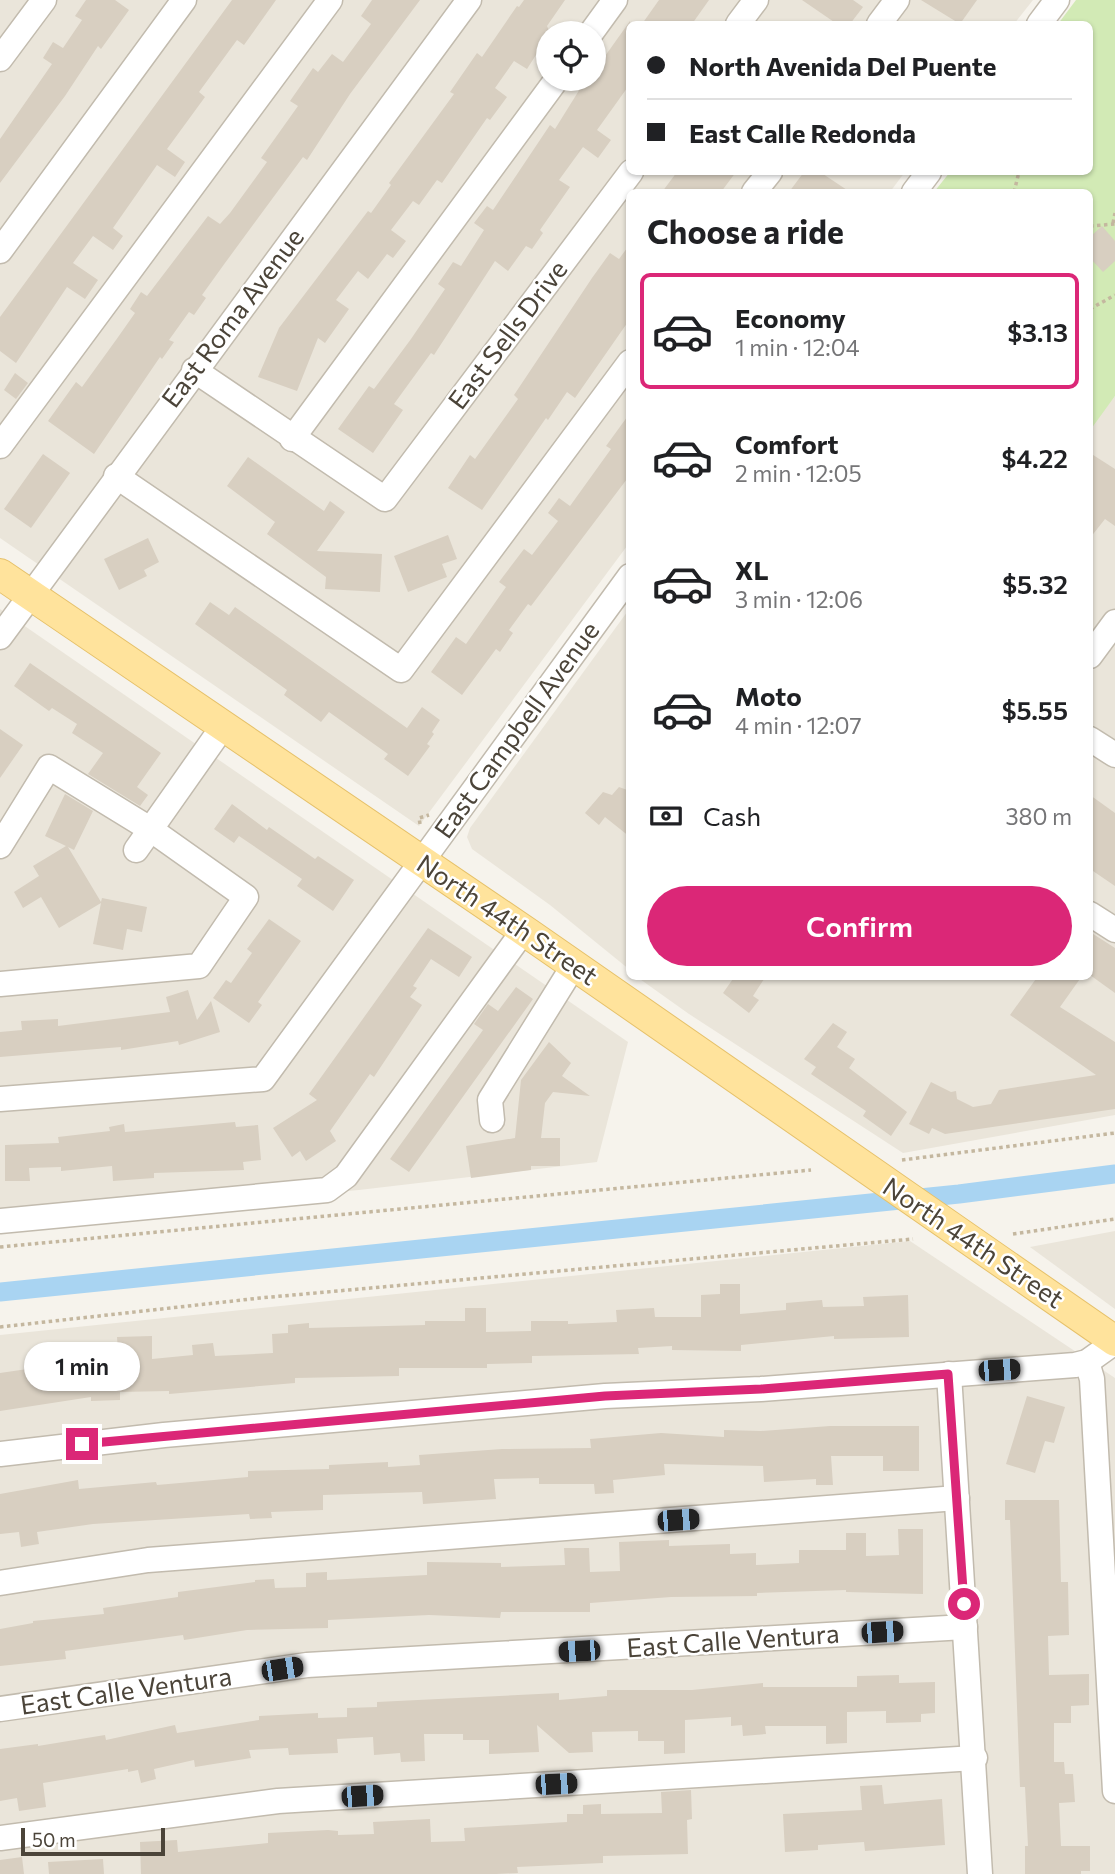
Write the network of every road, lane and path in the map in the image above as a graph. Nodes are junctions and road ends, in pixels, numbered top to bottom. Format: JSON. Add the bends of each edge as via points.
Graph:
{"nodes":[{"id":1,"x":44,"y":0,"type":"edge"},
{"id":2,"x":184,"y":0,"type":"edge"},
{"id":3,"x":330,"y":0,"type":"edge"},
{"id":4,"x":469,"y":0,"type":"edge"},
{"id":5,"x":615,"y":0,"type":"edge"},
{"id":6,"x":756,"y":0,"type":"edge"},
{"id":7,"x":897,"y":0,"type":"edge"},
{"id":8,"x":1057,"y":0,"type":"edge"},
{"id":9,"x":600,"y":21,"type":"edge"},
{"id":10,"x":740,"y":21,"type":"edge"},
{"id":11,"x":881,"y":21,"type":"edge"},
{"id":12,"x":1041,"y":21,"type":"edge"},
{"id":13,"x":0,"y":59,"type":"edge"},
{"id":14,"x":548,"y":91,"type":"edge"},
{"id":15,"x":629,"y":175,"type":"edge"},
{"id":16,"x":768,"y":175,"type":"edge"},
{"id":17,"x":756,"y":189,"type":"edge"},
{"id":18,"x":1115,"y":213,"type":"edge"},
{"id":19,"x":1114,"y":223,"type":"edge"},
{"id":20,"x":1093,"y":226,"type":"edge"},
{"id":21,"x":0,"y":251,"type":"edge"},
{"id":22,"x":1115,"y":295,"type":"edge"},
{"id":23,"x":1093,"y":307,"type":"edge"},
{"id":24,"x":626,"y":367,"type":"edge"},
{"id":25,"x":194,"y":370,"type":"junction"},
{"id":26,"x":292,"y":439,"type":"junction"},
{"id":27,"x":0,"y":446,"type":"edge"},
{"id":28,"x":116,"y":476,"type":"junction"},
{"id":29,"x":0,"y":574,"type":"edge"},
{"id":30,"x":626,"y":581,"type":"edge"},
{"id":31,"x":31,"y":595,"type":"junction"},
{"id":32,"x":1115,"y":622,"type":"edge"},
{"id":33,"x":0,"y":637,"type":"edge"},
{"id":34,"x":1093,"y":652,"type":"edge"},
{"id":35,"x":223,"y":725,"type":"junction"},
{"id":36,"x":1093,"y":740,"type":"edge"},
{"id":37,"x":1115,"y":755,"type":"edge"},
{"id":38,"x":150,"y":829,"type":"junction"},
{"id":39,"x":0,"y":846,"type":"edge"},
{"id":40,"x":136,"y":850,"type":"dead end"},
{"id":41,"x":420,"y":862,"type":"junction"},
{"id":42,"x":1093,"y":916,"type":"edge"},
{"id":43,"x":524,"y":930,"type":"junction"},
{"id":44,"x":1115,"y":930,"type":"edge"},
{"id":45,"x":573,"y":965,"type":"junction"},
{"id":46,"x":0,"y":984,"type":"edge"},
{"id":47,"x":0,"y":1099,"type":"edge"},
{"id":48,"x":492,"y":1120,"type":"dead end"},
{"id":49,"x":1115,"y":1133,"type":"edge"},
{"id":50,"x":902,"y":1160,"type":"dead end"},
{"id":51,"x":811,"y":1170,"type":"dead end"},
{"id":52,"x":1115,"y":1219,"type":"edge"},
{"id":53,"x":0,"y":1221,"type":"edge"},
{"id":54,"x":1013,"y":1234,"type":"dead end"},
{"id":55,"x":913,"y":1239,"type":"dead end"},
{"id":56,"x":0,"y":1247,"type":"edge"},
{"id":57,"x":0,"y":1327,"type":"edge"},
{"id":58,"x":1115,"y":1342,"type":"edge"},
{"id":59,"x":1087,"y":1362,"type":"junction"},
{"id":60,"x":948,"y":1374,"type":"junction"},
{"id":61,"x":0,"y":1454,"type":"edge"},
{"id":62,"x":957,"y":1498,"type":"junction"},
{"id":63,"x":0,"y":1583,"type":"edge"},
{"id":64,"x":965,"y":1627,"type":"junction"},
{"id":65,"x":0,"y":1709,"type":"edge"},
{"id":66,"x":975,"y":1758,"type":"junction"},
{"id":67,"x":1115,"y":1791,"type":"edge"},
{"id":68,"x":0,"y":1838,"type":"edge"},
{"id":69,"x":980,"y":1874,"type":"edge"}],
"edges":[{"from":1,"to":13,"type":"street"},
{"from":2,"to":21,"type":"street"},
{"from":3,"to":27,"type":"street"},
{"from":4,"to":25,"type":"street","name":"East Roma Avenue"},
{"from":5,"to":9,"type":"street"},
{"from":6,"to":10,"type":"street"},
{"from":7,"to":11,"type":"street"},
{"from":8,"to":12,"type":"street"},
{"from":14,"to":26,"type":"street"},
{"from":15,"to":26,"type":"street","name":"East Sells Drive","via":[[385,499]]},
{"from":16,"to":17,"type":"street"},
{"from":18,"to":19,"type":"path"},
{"from":19,"to":20,"type":"path"},
{"from":22,"to":23,"type":"path"},
{"from":24,"to":28,"type":"street","via":[[401,670]]},
{"from":25,"to":26,"type":"street"},
{"from":25,"to":28,"type":"street","name":"East Roma Avenue"},
{"from":28,"to":31,"type":"street","name":"East Roma Avenue"},
{"from":29,"to":31,"type":"main road","name":"North 44th Street"},
{"from":30,"to":41,"type":"street","name":"East Campbell Avenue"},
{"from":31,"to":33,"type":"street","name":"East Roma Avenue"},
{"from":31,"to":35,"type":"main road","name":"North 44th Street"},
{"from":32,"to":34,"type":"street"},
{"from":35,"to":38,"type":"street"},
{"from":35,"to":41,"type":"main road","name":"North 44th Street"},
{"from":36,"to":37,"type":"street"},
{"from":38,"to":39,"type":"street","via":[[49,768]]},
{"from":38,"to":40,"type":"street"},
{"from":38,"to":46,"type":"street","via":[[246,897],[199,966]]},
{"from":41,"to":43,"type":"main road","name":"North 44th Street"},
{"from":41,"to":47,"type":"street","name":"East Campbell Avenue","via":[[263,1079]]},
{"from":42,"to":44,"type":"street"},
{"from":43,"to":45,"type":"main road","name":"North 44th Street"},
{"from":43,"to":53,"type":"street","via":[[346,1176],[327,1190]]},
{"from":45,"to":48,"type":"street","via":[[489,1100]]},
{"from":45,"to":58,"type":"main road","name":"North 44th Street"},
{"from":49,"to":50,"type":"path"},
{"from":51,"to":56,"type":"path"},
{"from":52,"to":54,"type":"path"},
{"from":55,"to":57,"type":"path","via":[[260,1298]]},
{"from":58,"to":59,"type":"street"},
{"from":59,"to":60,"type":"street"},
{"from":59,"to":67,"type":"street","via":[[1093,1379]]},
{"from":60,"to":61,"type":"street","via":[[605,1396]]},
{"from":60,"to":62,"type":"street"},
{"from":62,"to":63,"type":"street","via":[[148,1560]]},
{"from":62,"to":64,"type":"street"},
{"from":64,"to":65,"type":"street","name":"East Calle Ventura","via":[[307,1665]]},
{"from":64,"to":66,"type":"street"},
{"from":66,"to":68,"type":"street","via":[[278,1801]]},
{"from":66,"to":69,"type":"street"}]}
